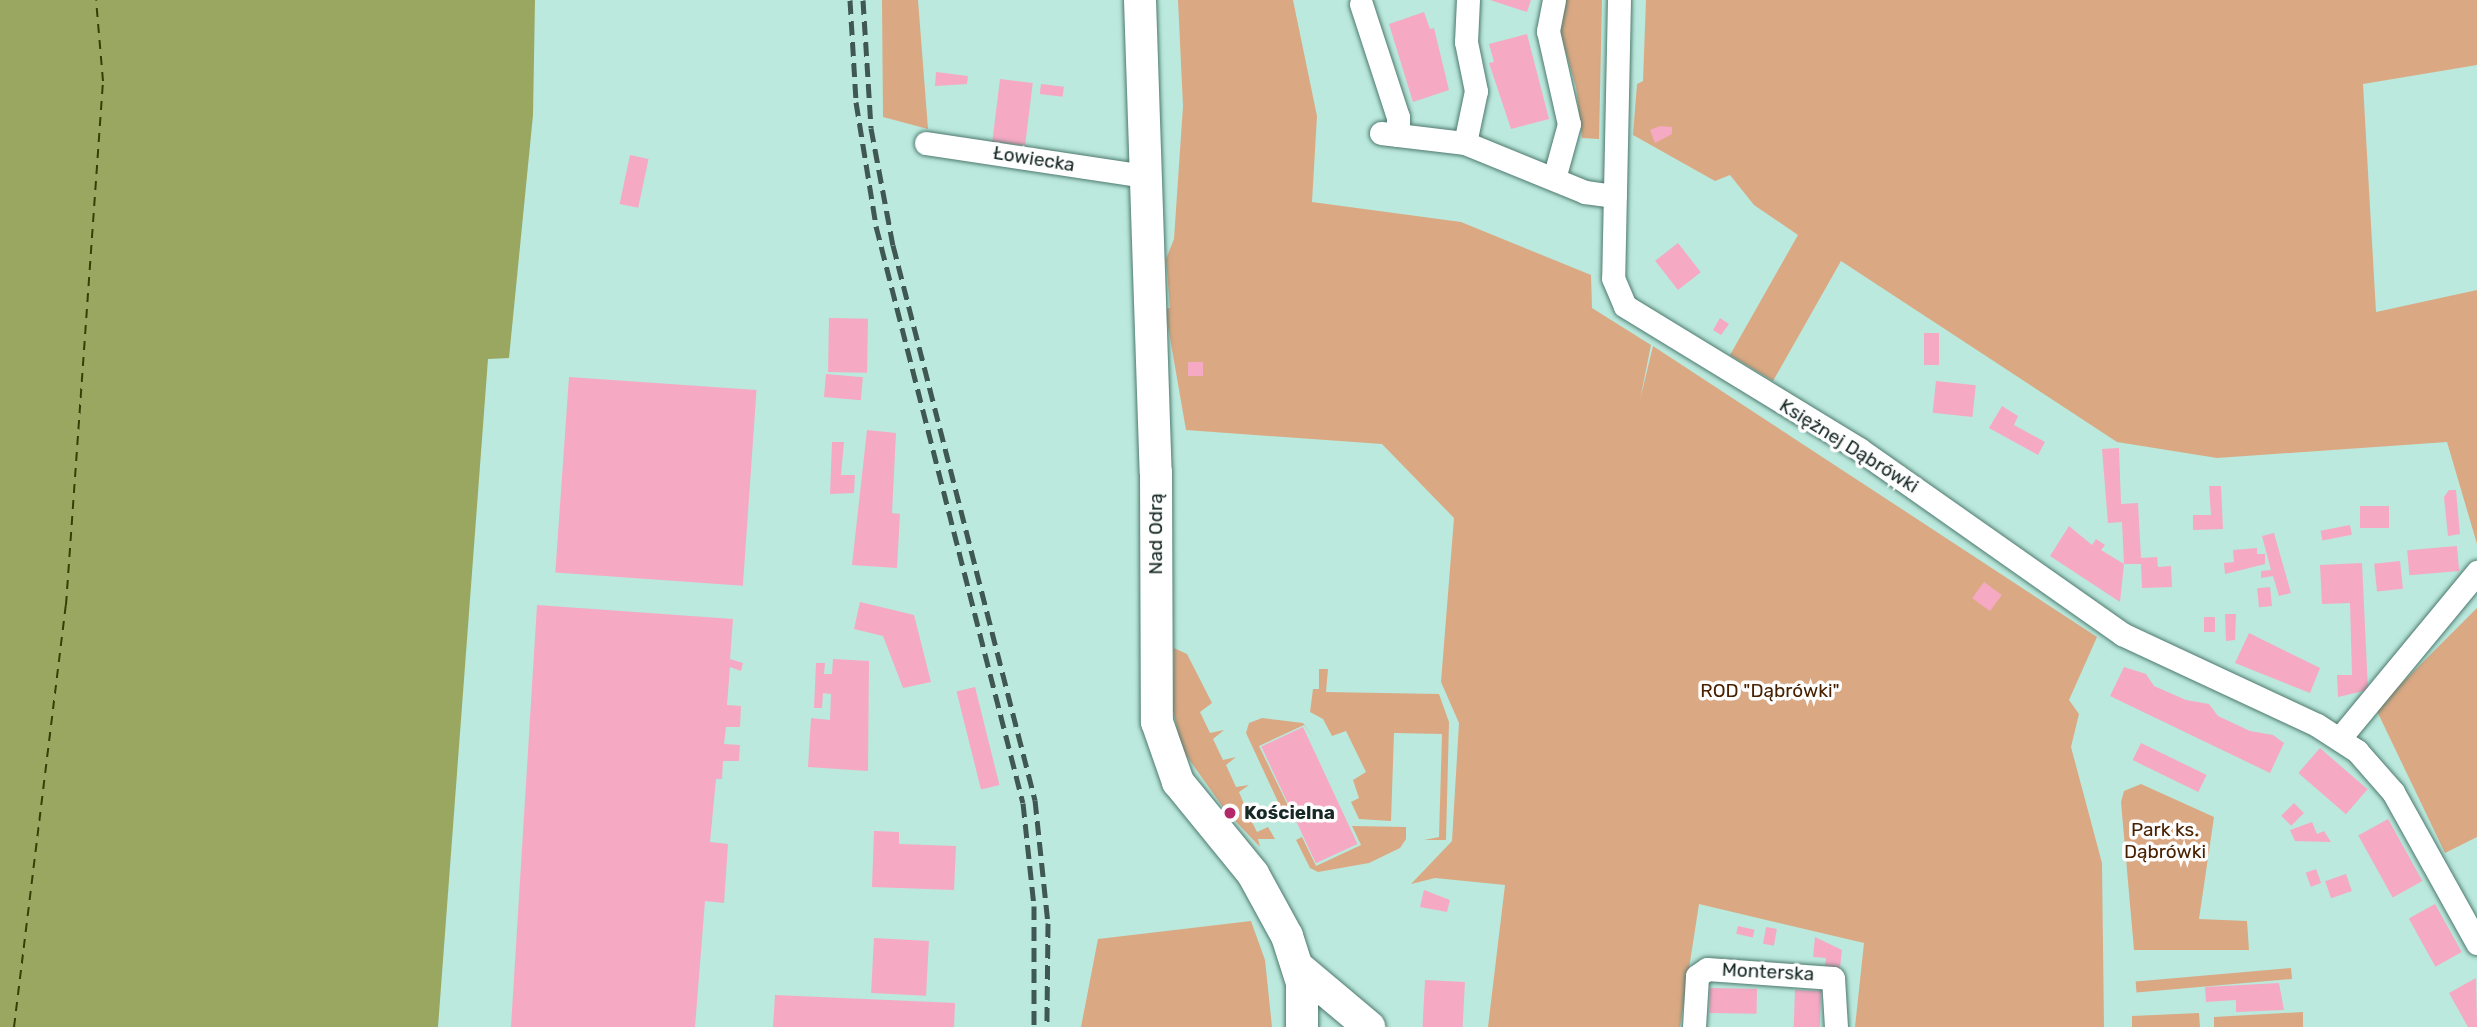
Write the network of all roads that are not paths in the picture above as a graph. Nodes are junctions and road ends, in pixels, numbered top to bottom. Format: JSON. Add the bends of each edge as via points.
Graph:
{"nodes":[{"id":1,"x":1140,"y":0,"type":"edge"},
{"id":2,"x":1468,"y":0,"type":"edge"},
{"id":3,"x":1554,"y":0,"type":"edge"},
{"id":4,"x":1619,"y":0,"type":"edge"},
{"id":5,"x":1361,"y":4,"type":"dead end"},
{"id":6,"x":926,"y":143,"type":"dead end"},
{"id":7,"x":1465,"y":143,"type":"junction"},
{"id":8,"x":1555,"y":175,"type":"junction"},
{"id":9,"x":1143,"y":176,"type":"junction"},
{"id":10,"x":1615,"y":196,"type":"junction"},
{"id":11,"x":2477,"y":572,"type":"edge"},
{"id":12,"x":2339,"y":739,"type":"junction"},
{"id":13,"x":2477,"y":943,"type":"edge"},
{"id":14,"x":1298,"y":968,"type":"junction"},
{"id":15,"x":1302,"y":1027,"type":"edge"},
{"id":16,"x":1369,"y":1027,"type":"edge"},
{"id":17,"x":1693,"y":1027,"type":"edge"},
{"id":18,"x":1836,"y":1027,"type":"edge"}],
"edges":[{"from":1,"to":9,"type":"street","name":"Nad Odrą"},
{"from":2,"to":7,"type":"street","via":[[1466,42],[1476,90]]},
{"from":3,"to":8,"type":"street","via":[[1548,31],[1569,124]]},
{"from":4,"to":10,"type":"street","name":"Księżnej Dąbrówki"},
{"from":5,"to":7,"type":"street","via":[[1398,117],[1389,134]]},
{"from":6,"to":9,"type":"street","name":"Łowiecka"},
{"from":7,"to":8,"type":"street"},
{"from":8,"to":10,"type":"street","via":[[1586,192]]},
{"from":9,"to":14,"type":"street","name":"Nad Odrą","via":[[1156,472],[1159,731],[1178,782],[1258,883]]},
{"from":10,"to":12,"type":"street","name":"Księżnej Dąbrówki","via":[[1613,278],[1625,306],[1859,449],[2122,634]]},
{"from":11,"to":12,"type":"street"},
{"from":12,"to":13,"type":"street","name":"Księżnej Dąbrówki","via":[[2375,767],[2393,792]]},
{"from":14,"to":15,"type":"street","name":"Nad Odrą"},
{"from":14,"to":16,"type":"street"},
{"from":17,"to":18,"type":"street","name":"Monterska","via":[[1697,976],[1707,969],[1820,973],[1833,978],[1838,989]]}]}
